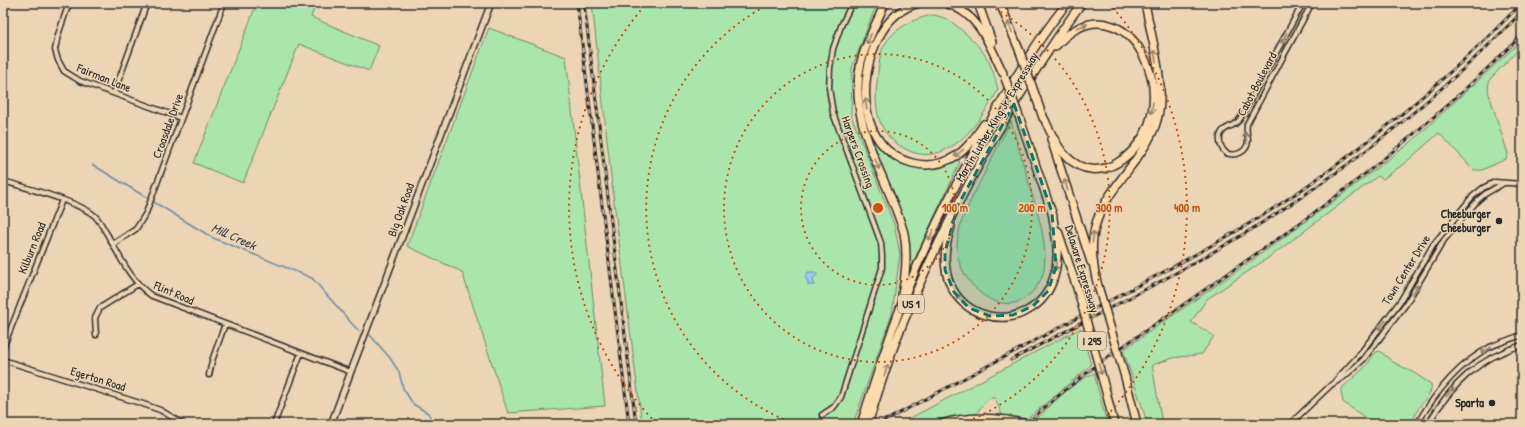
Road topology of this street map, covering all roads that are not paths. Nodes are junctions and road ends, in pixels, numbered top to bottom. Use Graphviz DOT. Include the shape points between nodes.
graph roads {
  1 [pos="69,3"];
  2 [pos="147,3"];
  3 [pos="224,3"];
  4 [pos="491,3"];
  5 [pos="852,3"];
  6 [pos="885,3"];
  7 [pos="919,3"];
  8 [pos="945,3"];
  9 [pos="978,3"];
  10 [pos="1000,3"];
  11 [pos="1082,3"];
  12 [pos="1145,3"];
  13 [pos="1303,3"];
  14 [pos="1312,3"];
  15 [pos="1065,5"];
  16 [pos="1042,60"];
  17 [pos="1004,75"];
  18 [pos="114,93"];
  19 [pos="1001,101"];
  20 [pos="1042,114"];
  21 [pos="181,118"];
  22 [pos="3,181"];
  23 [pos="1504,183"];
  24 [pos="1522,184"];
  25 [pos="62,200"];
  26 [pos="958,205"];
  27 [pos="1052,212"];
  28 [pos="113,244"];
  29 [pos="1096,276"];
  30 [pos="1522,277"];
  31 [pos="138,284"];
  32 [pos="899,311"];
  33 [pos="225,324"];
  34 [pos="1522,329"];
  35 [pos="96,334"];
  36 [pos="1522,335"];
  37 [pos="1522,345"];
  38 [pos="3,348"];
  39 [pos="301,353"];
  40 [pos="3,360"];
  41 [pos="351,372"];
  42 [pos="209,375"];
  43 [pos="1335,381"];
  44 [pos="822,415"];
  45 [pos="184,424"];
  46 [pos="274,424"];
  47 [pos="331,424"];
  48 [pos="861,424"];
  49 [pos="868,424"];
  50 [pos="941,424"];
  51 [pos="1027,424"];
  52 [pos="1114,424"];
  53 [pos="1136,424"];
  54 [pos="1290,424"];
  55 [pos="1417,424"];
  56 [pos="1428,424"];
  1 -- 18 [label="street, Fairman Lane" via="56,41 58,60 64,71 74,78"];
  2 -- 18 [label="street"];
  3 -- 21 [label="street, Croasdale Drive"];
  4 -- 41 [label="street, Big Oak Road"];
  5 -- 44 [label="street, Harpers Crossing" via="833,49 829,88 833,113 881,243 882,268 841,397 834,407"];
  6 -- 32 [label="highway, one-way" via="861,61 858,98 865,131 900,220 905,240 907,264"];
  19 -- 7 [label="highway, one-way" via="965,148 943,162 926,165 908,162 892,154 879,142 870,124 867,107 865,88 868,63 880,35 891,19 905,8"];
  8 -- 17 [label="highway" via="964,12 978,24"];
  9 -- 17 [label="highway, I 295"];
  20 -- 10 [label="highway, Delaware Expressway / I 295, one-way, bridge"];
  11 -- 16 [label="highway, Martin Luther King Jr. Expressway / US 1"];
  29 -- 12 [label="highway, one-way" via="1093,238 1099,212 1150,138 1160,111 1160,81"];
  13 -- 14 [label="street, Cabot Boulevard, one-way" via="1240,119 1220,135 1220,146 1226,153 1236,155 1246,147 1247,124"];
  15 -- 19 [label="highway, Martin Luther King Jr. Expressway / US 1"];
  16 -- 20 [label="highway, one-way" via="1067,35 1078,28 1095,23 1110,25 1129,35 1140,50 1150,71 1154,96 1149,123 1137,146 1114,165 1103,168 1083,167 1070,160 1058,147"];
  16 -- 26 [label="highway, Martin Luther King Jr. Expressway / US 1" via="998,131"];
  17 -- 27 [label="highway, Delaware Expressway / I 295, bridge"];
  18 -- 21 [label="street, Fairman Lane"];
  19 -- 32 [label="highway, Martin Luther King Jr. Expressway / US 1, one-way" via="938,219"];
  29 -- 20 [label="highway, Delaware Expressway / I 295, one-way"];
  21 -- 28 [label="street, Croasdale Drive" via="146,213 136,229"];
  22 -- 25 [label="street, Flint Road"];
  23 -- 24 [label="street, Town Center Drive"];
  43 -- 23 [label="street, Town Center Drive, one-way" via="1358,366 1406,304 1444,240 1478,200"];
  23 -- 43 [label="street, Town Center Drive, one-way" via="1491,183 1472,197 1433,245 1401,300"];
  25 -- 28 [label="street, Flint Road" via="94,215"];
  25 -- 38 [label="street, Kilburn Road"];
  27 -- 26 [label="highway, one-way" via="1057,258 1048,291 1037,303 1023,312 996,317 969,308 948,282 945,252"];
  49 -- 26 [label="highway, Martin Luther King Jr. Expressway / US 1, one-way" via="906,315"];
  27 -- 52 [label="highway, Delaware Expressway / I 295, one-way, bridge" via="1078,291"];
  28 -- 31 [label="street, Flint Road"];
  29 -- 53 [label="highway, Delaware Expressway / I 295, bridge"];
  30 -- 34 [label="street"];
  31 -- 33 [label="street, Flint Road" via="152,296"];
  31 -- 35 [label="street" via="100,308 95,318"];
  32 -- 48 [label="highway, Martin Luther King Jr. Expressway / US 1"];
  33 -- 39 [label="street, Flint Road"];
  33 -- 42 [label="street"];
  36 -- 55 [label="street, one-way" via="1490,348 1460,368 1434,397"];
  56 -- 37 [label="street, one-way" via="1444,399 1470,371 1495,355"];
  39 -- 41 [label="street, Flint Road"];
  39 -- 46 [label="street"];
  40 -- 45 [label="street, Egerton Road" via="160,410"];
  41 -- 47 [label="street, Big Oak Road"];
  43 -- 54 [label="street, Town Center Drive"];
  50 -- 51 [label="highway, bridge" via="976,418"];
}
